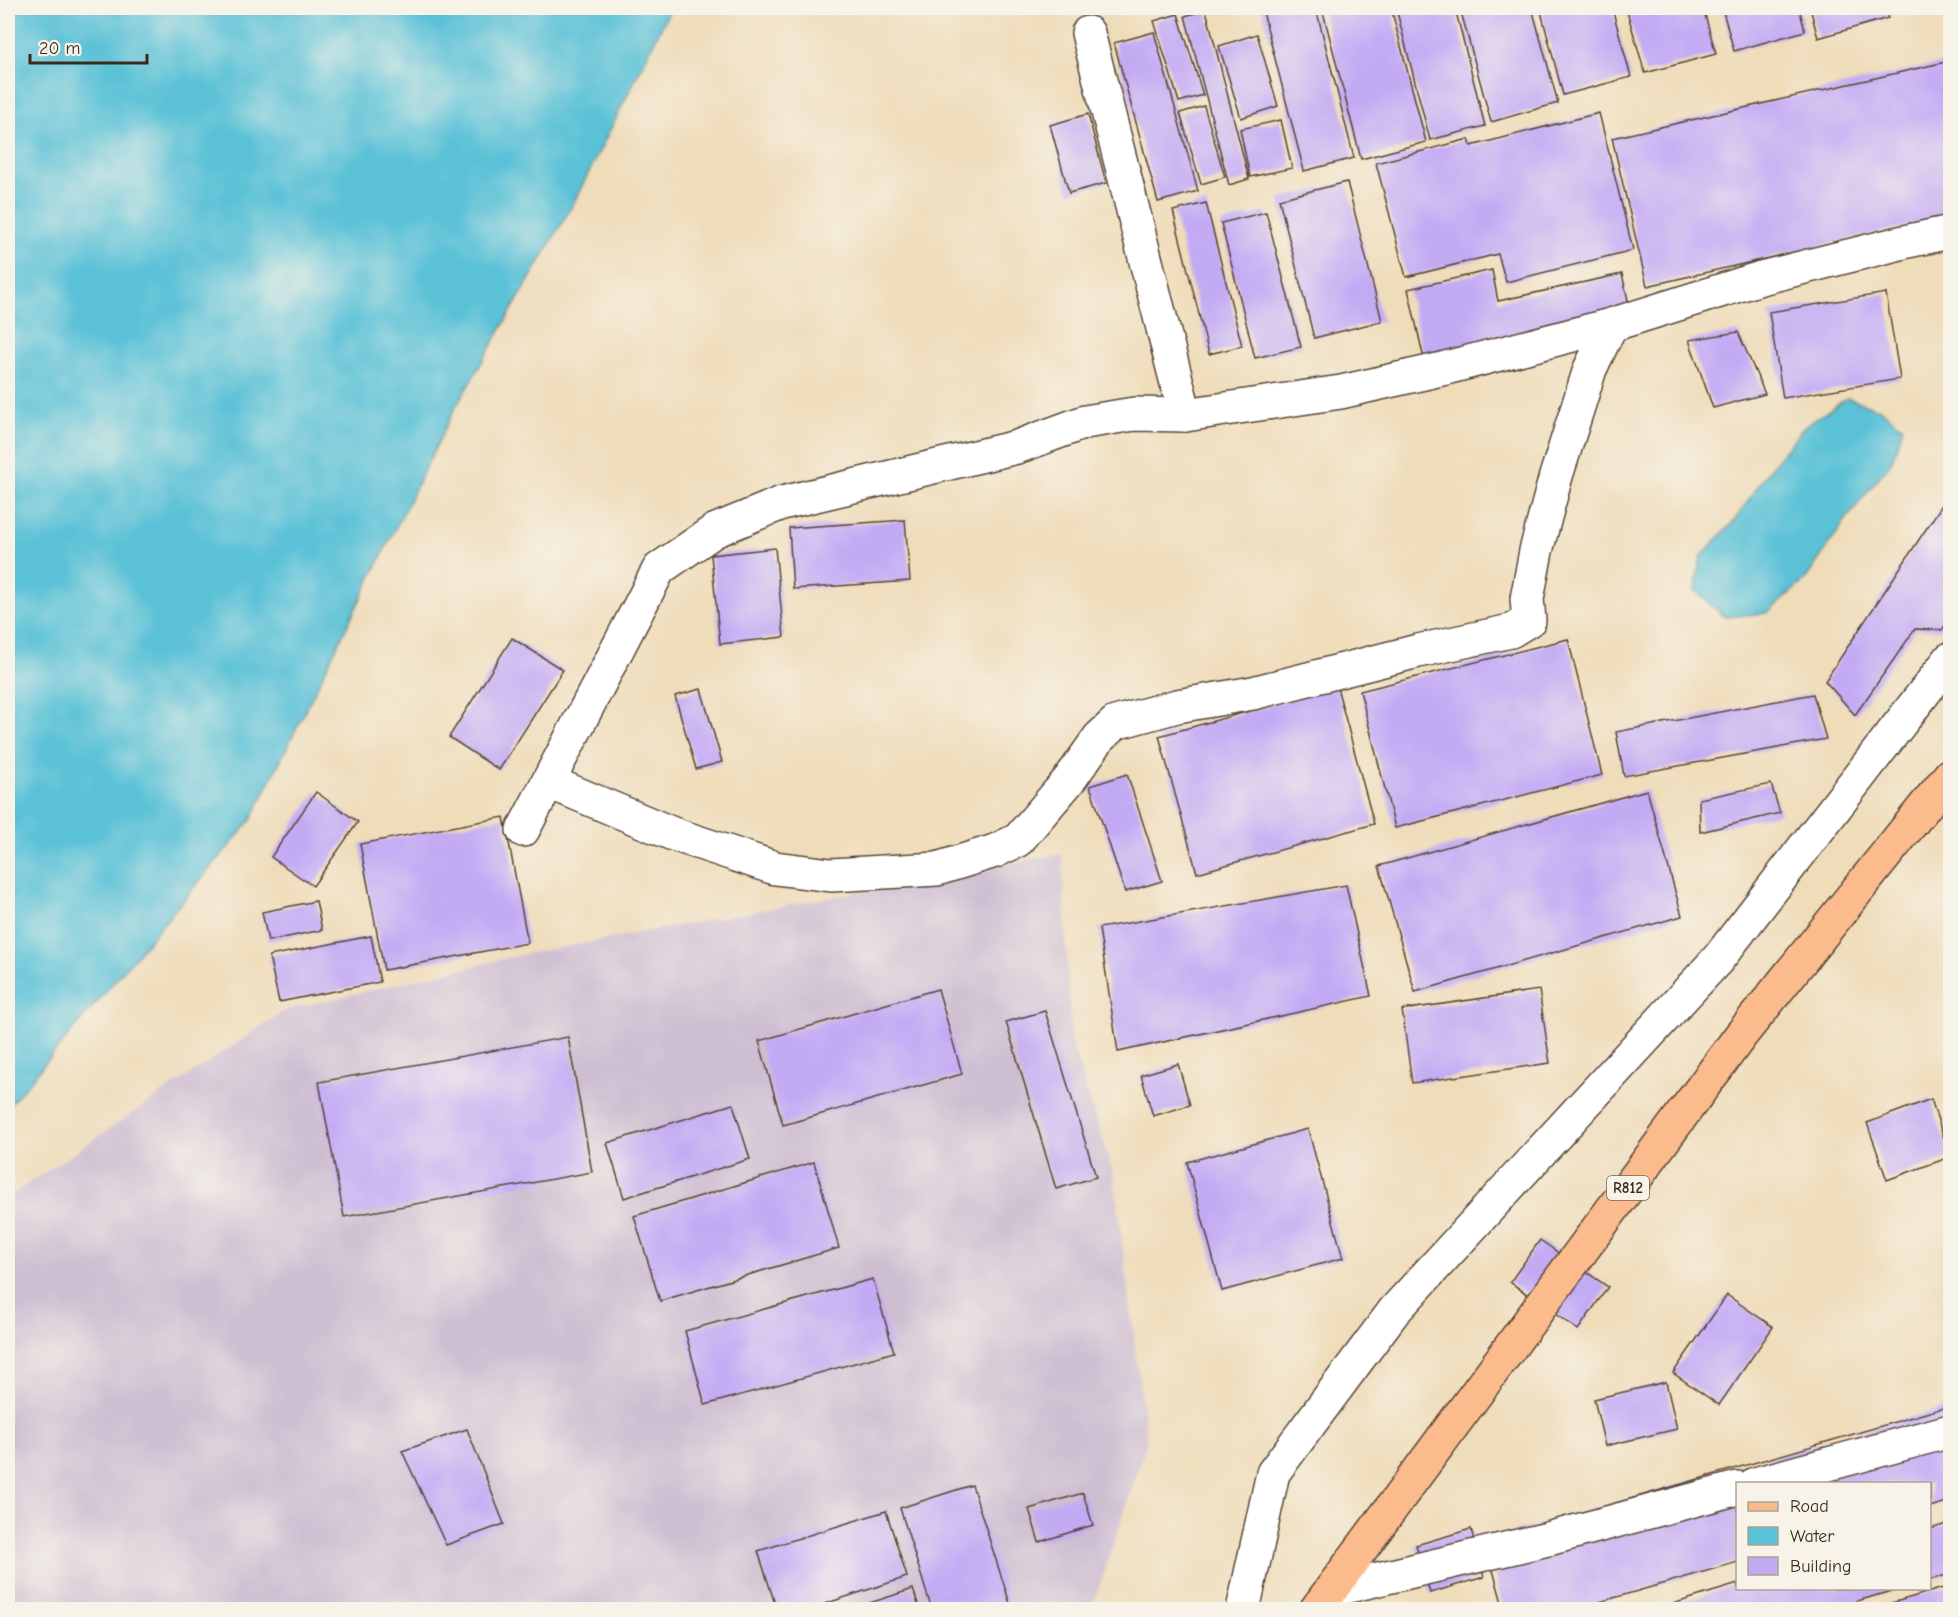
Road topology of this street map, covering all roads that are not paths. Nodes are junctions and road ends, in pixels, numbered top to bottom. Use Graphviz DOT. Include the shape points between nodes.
graph roads {
  1 [pos="1088,33"];
  2 [pos="1950,232"];
  3 [pos="1611,325"];
  4 [pos="1185,415"];
  5 [pos="1950,659"];
  6 [pos="1950,775"];
  7 [pos="549,782"];
  8 [pos="524,830"];
  9 [pos="1950,1431"];
  10 [pos="1762,1482"];
  11 [pos="1736,1488"];
  12 [pos="1324,1600"];
  13 [pos="1243,1610"];
  1 -- 4 [label="street"];
  2 -- 3 [label="street" via="1761,278"];
  3 -- 4 [label="street" via="1341,392"];
  3 -- 7 [label="street" via="1590,369 1556,476 1536,551 1527,599 1529,620 1511,632 1115,723 1018,840 937,869 831,875 775,868 673,834"];
  4 -- 7 [label="street" via="1134,414 1085,422 1017,447 782,503 714,531 659,569"];
  5 -- 13 [label="street" via="1718,959 1394,1311 1273,1473"];
  6 -- 12 [label="main road, R812" via="1741,1035"];
  7 -- 8 [label="street"];
  9 -- 10 [label="street"];
  11 -- 12 [label="street"];
}
